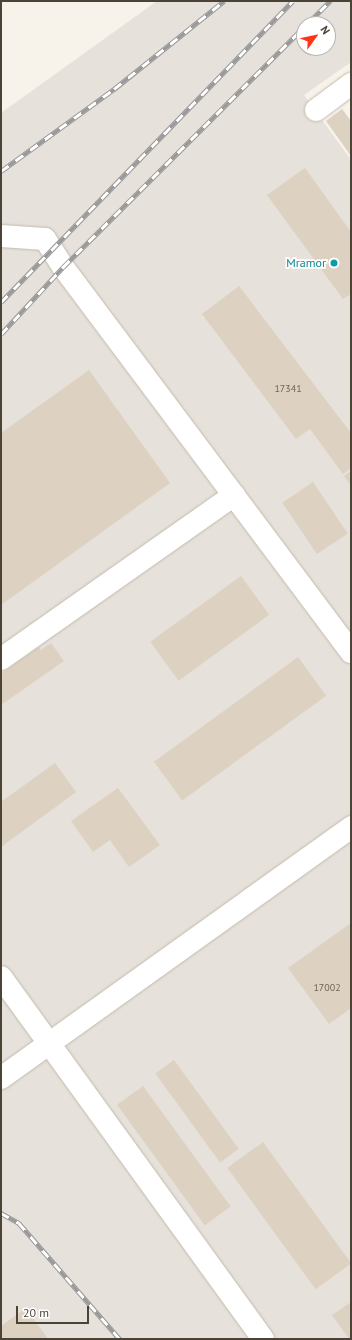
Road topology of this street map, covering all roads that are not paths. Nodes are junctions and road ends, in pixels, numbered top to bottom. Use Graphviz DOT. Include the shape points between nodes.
graph roads {
  1 [pos="349,89"];
  2 [pos="316,110"];
  3 [pos="1,236"];
  4 [pos="234,495"];
  5 [pos="351,652"];
  6 [pos="1,659"];
  7 [pos="351,827"];
  8 [pos="1,977"];
  9 [pos="49,1044"];
  10 [pos="1,1078"];
  11 [pos="263,1339"];
  1 -- 2 [label="lane"];
  3 -- 4 [label="lane" via="45,239 68,274"];
  4 -- 5 [label="lane"];
  4 -- 6 [label="lane"];
  7 -- 9 [label="lane"];
  8 -- 9 [label="lane"];
  9 -- 10 [label="lane"];
  9 -- 11 [label="lane"];
}
